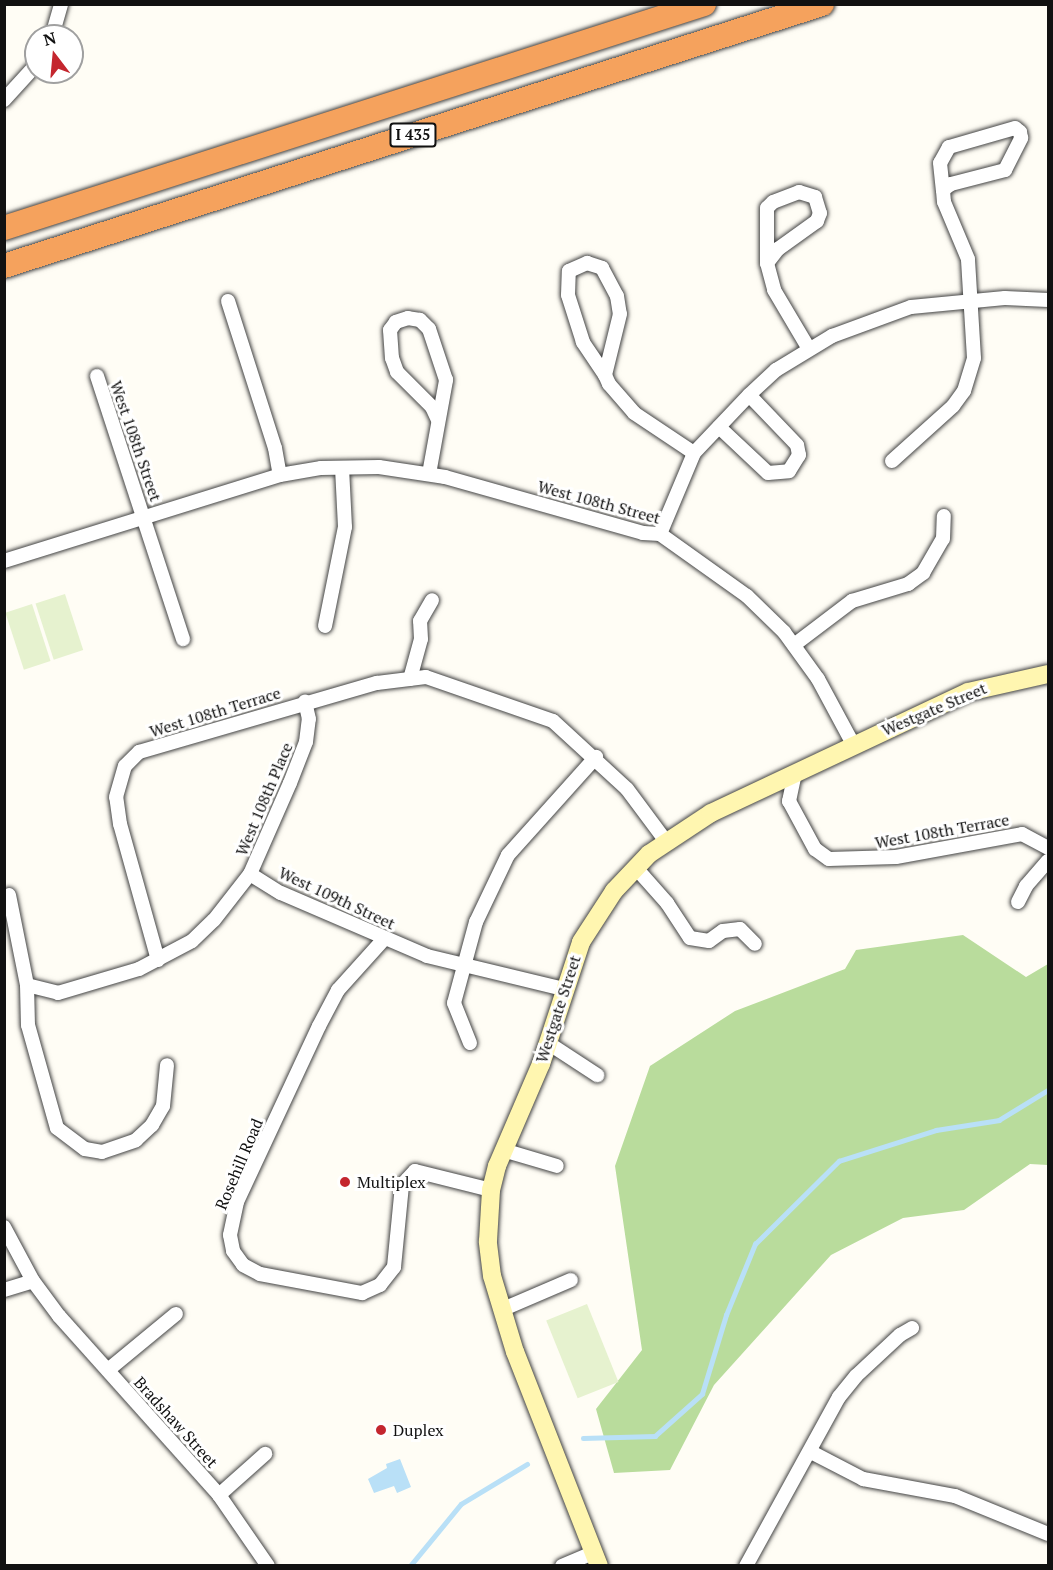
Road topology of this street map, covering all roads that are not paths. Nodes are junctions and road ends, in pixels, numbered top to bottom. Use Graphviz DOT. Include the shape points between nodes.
graph roads {
  1 [pos="61,4"];
  2 [pos="704,4"];
  3 [pos="822,4"];
  4 [pos="55,24"];
  5 [pos="24,78"];
  6 [pos="4,100"];
  7 [pos="943,190"];
  8 [pos="4,228"];
  9 [pos="767,262"];
  10 [pos="4,266"];
  11 [pos="972,300"];
  12 [pos="1048,300"];
  13 [pos="228,301"];
  14 [pos="809,349"];
  15 [pos="605,375"];
  16 [pos="97,376"];
  17 [pos="749,395"];
  18 [pos="438,420"];
  19 [pos="719,427"];
  20 [pos="694,453"];
  21 [pos="892,461"];
  22 [pos="342,468"];
  23 [pos="429,474"];
  24 [pos="280,475"];
  25 [pos="144,516"];
  26 [pos="944,516"];
  27 [pos="660,534"];
  28 [pos="5,558"];
  29 [pos="432,600"];
  30 [pos="325,626"];
  31 [pos="183,639"];
  32 [pos="795,645"];
  33 [pos="1048,674"];
  34 [pos="410,679"];
  35 [pos="305,701"];
  36 [pos="853,744"];
  37 [pos="596,757"];
  38 [pos="795,773"];
  39 [pos="665,840"];
  40 [pos="1048,848"];
  41 [pos="1048,861"];
  42 [pos="636,868"];
  43 [pos="250,874"];
  44 [pos="9,895"];
  45 [pos="1018,902"];
  46 [pos="384,939"];
  47 [pos="755,944"];
  48 [pos="158,960"];
  49 [pos="463,968"];
  50 [pos="27,985"];
  51 [pos="563,989"];
  52 [pos="470,1043"];
  53 [pos="548,1043"];
  54 [pos="168,1065"];
  55 [pos="597,1075"];
  56 [pos="503,1150"];
  57 [pos="557,1166"];
  58 [pos="491,1190"];
  59 [pos="4,1227"];
  60 [pos="571,1280"];
  61 [pos="33,1281"];
  62 [pos="4,1290"];
  63 [pos="501,1310"];
  64 [pos="176,1314"];
  65 [pos="912,1328"];
  66 [pos="108,1370"];
  67 [pos="811,1452"];
  68 [pos="265,1454"];
  69 [pos="219,1495"];
  70 [pos="1048,1534"];
  71 [pos="596,1559"];
  72 [pos="268,1566"];
  73 [pos="562,1566"];
  74 [pos="746,1566"];
  1 -- 4 [label="street"];
  2 -- 8 [label="highway, I 435"];
  3 -- 10 [label="highway, I 435"];
  5 -- 6 [label="street"];
  7 -- 7 [label="street" via="951,184 1005,170 1021,138 1020,132 1007,130 950,147 940,163"];
  7 -- 11 [label="street" via="944,202 968,259"];
  9 -- 9 [label="street" via="778,249 817,221 820,213 815,197 799,192 767,208"];
  9 -- 14 [label="street" via="774,290"];
  11 -- 12 [label="street"];
  11 -- 14 [label="street" via="883,315"];
  11 -- 21 [label="street" via="974,358 964,391"];
  13 -- 24 [label="street"];
  14 -- 17 [label="street"];
  15 -- 15 [label="street" via="620,314 617,296 602,268 587,263 569,271 568,295 584,342"];
  15 -- 20 [label="street" via="634,413"];
  16 -- 25 [label="street, West 108th Street"];
  17 -- 19 [label="street"];
  17 -- 19 [label="street" via="793,439 799,455 796,464 781,474 768,472"];
  18 -- 18 [label="street" via="432,407 398,372 392,358 390,330 396,322 420,320 429,329 440,353 446,380"];
  18 -- 23 [label="street"];
  19 -- 20 [label="street"];
  20 -- 27 [label="street"];
  22 -- 23 [label="street, West 108th Street" via="379,467"];
  22 -- 24 [label="street, West 108th Street"];
  22 -- 30 [label="street" via="345,528"];
  23 -- 27 [label="street, West 108th Street" via="643,533"];
  24 -- 25 [label="street, West 108th Street"];
  25 -- 28 [label="street, West 108th Street"];
  25 -- 31 [label="street, West 108th Street"];
  26 -- 32 [label="street" via="943,539 923,573 908,584 852,601"];
  27 -- 32 [label="street, West 108th Street" via="747,596"];
  29 -- 34 [label="street" via="420,621 421,639"];
  32 -- 36 [label="street, West 108th Street"];
  33 -- 36 [label="street, Westgate Street" via="968,692"];
  34 -- 35 [label="street, West 108th Terrace"];
  34 -- 37 [label="street, West 108th Terrace" via="440,681 536,712 559,725"];
  35 -- 43 [label="street, West 108th Place" via="309,719 306,742"];
  35 -- 48 [label="street, West 108th Terrace" via="139,752 125,766 116,797 118,815"];
  36 -- 38 [label="street, Westgate Street"];
  37 -- 39 [label="street, West 108th Terrace" via="627,789"];
  37 -- 49 [label="street" via="508,855 476,922"];
  38 -- 39 [label="street, Westgate Street"];
  38 -- 40 [label="street, West 108th Terrace" via="789,801 815,849 829,859 896,857 1022,834"];
  39 -- 42 [label="street, Westgate Street"];
  41 -- 45 [label="street"];
  42 -- 47 [label="street" via="667,903 690,938 709,941 723,931 740,929"];
  42 -- 51 [label="street, Westgate Street" via="599,911 581,942"];
  43 -- 46 [label="street, West 109th Street" via="281,893"];
  43 -- 48 [label="street" via="236,897 192,940"];
  44 -- 50 [label="street"];
  46 -- 49 [label="street, West 109th Street"];
  46 -- 58 [label="street, Rosehill Road" via="338,990 319,1026 237,1202 230,1235 233,1251 243,1265 260,1274 362,1293 380,1285 394,1267 402,1185 415,1171"];
  48 -- 50 [label="street" via="58,993"];
  49 -- 51 [label="street, West 109th Street"];
  49 -- 52 [label="street" via="454,1003"];
  50 -- 54 [label="street" via="28,1025 44,1091 57,1128 70,1142 102,1152 136,1140 152,1125 163,1106"];
  51 -- 53 [label="street, Westgate Street"];
  53 -- 55 [label="street"];
  53 -- 56 [label="street, Westgate Street"];
  56 -- 57 [label="street"];
  56 -- 58 [label="street, Westgate Street"];
  58 -- 63 [label="street, Westgate Street" via="488,1240"];
  59 -- 61 [label="street, Bradshaw Street"];
  60 -- 63 [label="street"];
  61 -- 62 [label="street"];
  61 -- 66 [label="street, Bradshaw Street"];
  63 -- 71 [label="street, Westgate Street"];
  64 -- 66 [label="street, Bradshaw Street"];
  65 -- 67 [label="street" via="856,1376 839,1397"];
  66 -- 69 [label="street, Bradshaw Street"];
  67 -- 70 [label="street" via="863,1479 955,1496"];
  67 -- 74 [label="street"];
  68 -- 69 [label="street"];
  69 -- 72 [label="street, Bradshaw Street"];
  71 -- 73 [label="street"];
}
